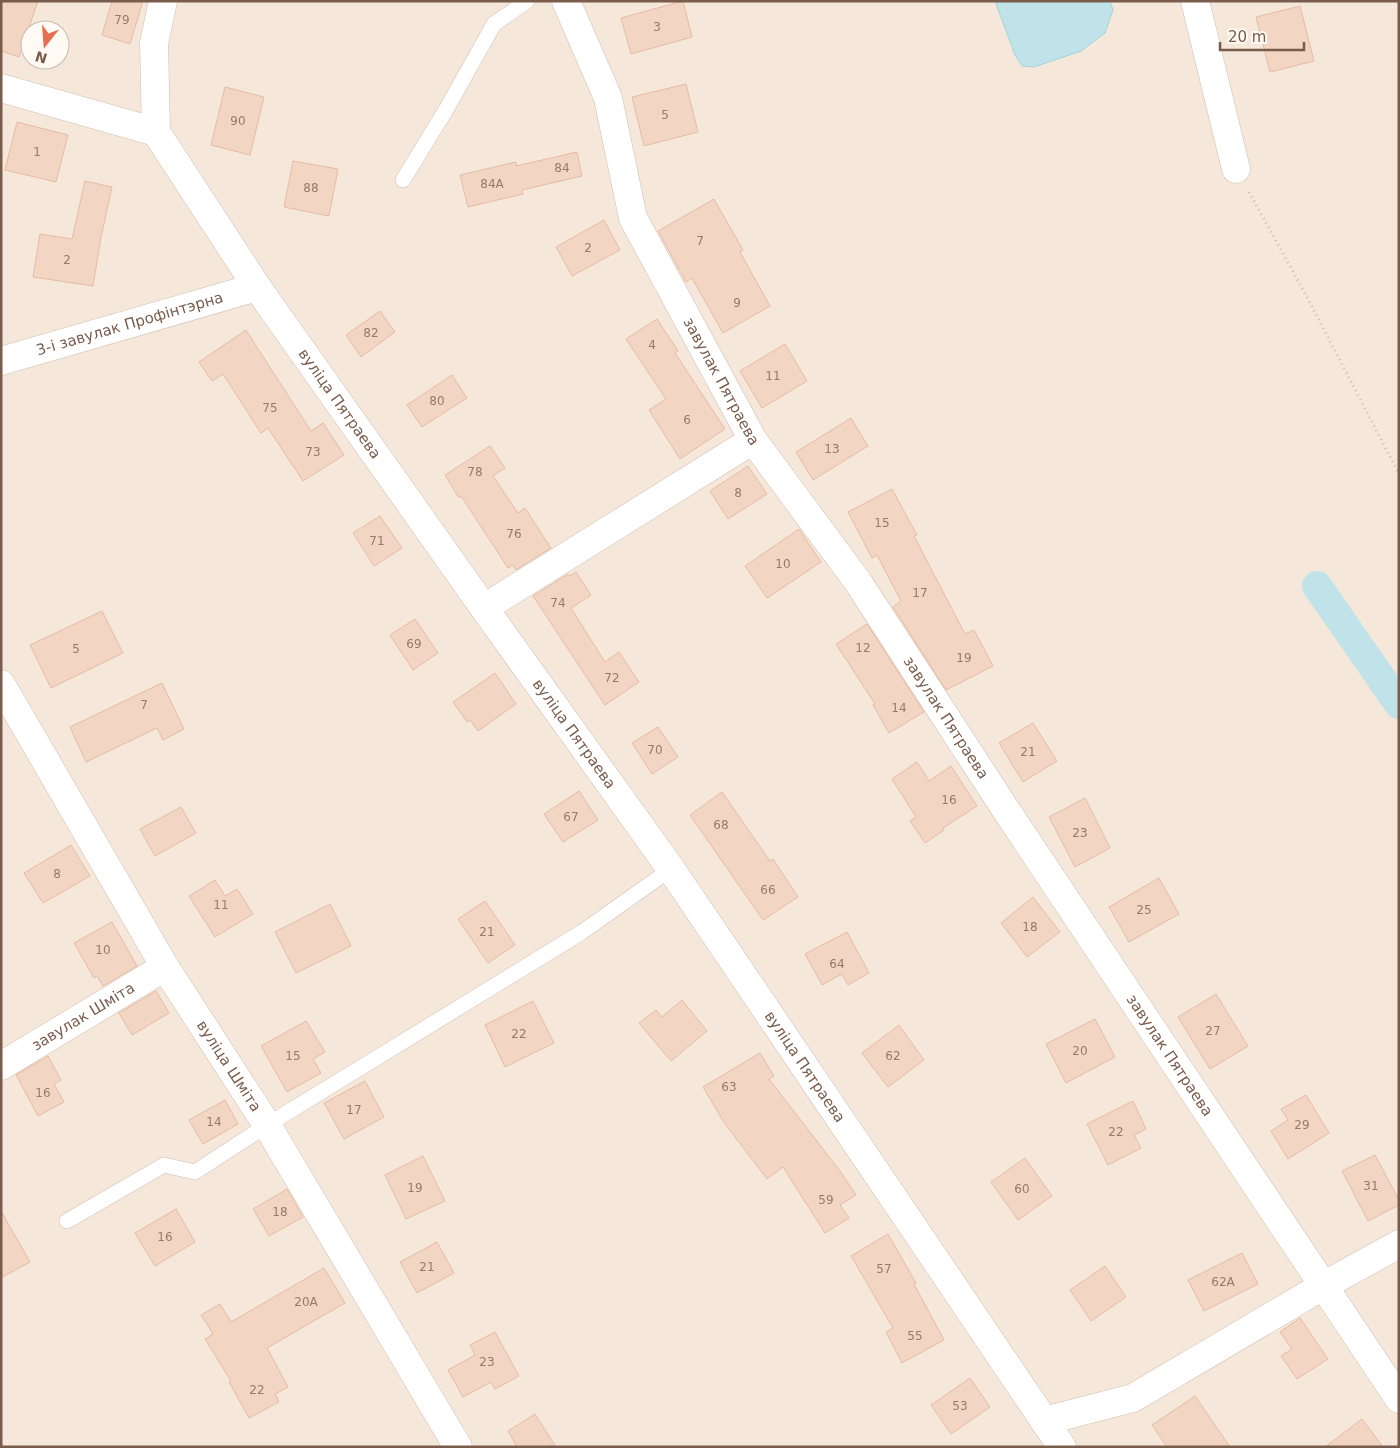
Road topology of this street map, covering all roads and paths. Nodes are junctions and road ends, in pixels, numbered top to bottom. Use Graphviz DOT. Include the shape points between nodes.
graph roads {
  1 [pos="163,1"];
  2 [pos="528,1"];
  3 [pos="566,1"];
  4 [pos="1195,1"];
  5 [pos="1,88"];
  6 [pos="156,132"];
  7 [pos="1236,169"];
  8 [pos="403,180"];
  9 [pos="257,287"];
  10 [pos="1,361"];
  11 [pos="753,440"];
  12 [pos="1399,474"];
  13 [pos="484,608"];
  14 [pos="1,684"];
  15 [pos="671,869"];
  16 [pos="165,967"];
  17 [pos="1,1066"];
  18 [pos="267,1125"];
  19 [pos="67,1221"];
  20 [pos="1399,1244"];
  21 [pos="1323,1286"];
  22 [pos="1399,1399"];
  23 [pos="1044,1421"];
  24 [pos="458,1447"];
  25 [pos="1062,1447"];
  1 -- 6 [label="street" via="154,43"];
  2 -- 8 [label="lane" via="494,24"];
  3 -- 11 [label="street, завулак Пятраева" via="608,98 633,218"];
  4 -- 7 [label="street"];
  5 -- 6 [label="street"];
  6 -- 9 [label="street, вуліца Пятраева"];
  7 -- 12 [label="path"];
  9 -- 10 [label="street, 3-і завулак Профінтэрна"];
  9 -- 13 [label="street, вуліца Пятраева"];
  11 -- 13 [label="street"];
  11 -- 21 [label="street, завулак Пятраева" via="858,582"];
  13 -- 15 [label="street, вуліца Пятраева"];
  14 -- 16 [label="street, вуліца Шміта"];
  15 -- 18 [label="lane" via="582,932"];
  15 -- 23 [label="street, вуліца Пятраева"];
  16 -- 17 [label="street, завулак Шміта"];
  16 -- 18 [label="street, вуліца Шміта"];
  18 -- 19 [label="lane" via="195,1172 164,1165"];
  18 -- 24 [label="street, вуліца Шміта"];
  20 -- 21 [label="street"];
  21 -- 22 [label="street, завулак Пятраева"];
  21 -- 23 [label="street" via="1133,1398"];
  23 -- 25 [label="street, вуліца Пятраева"];
}
